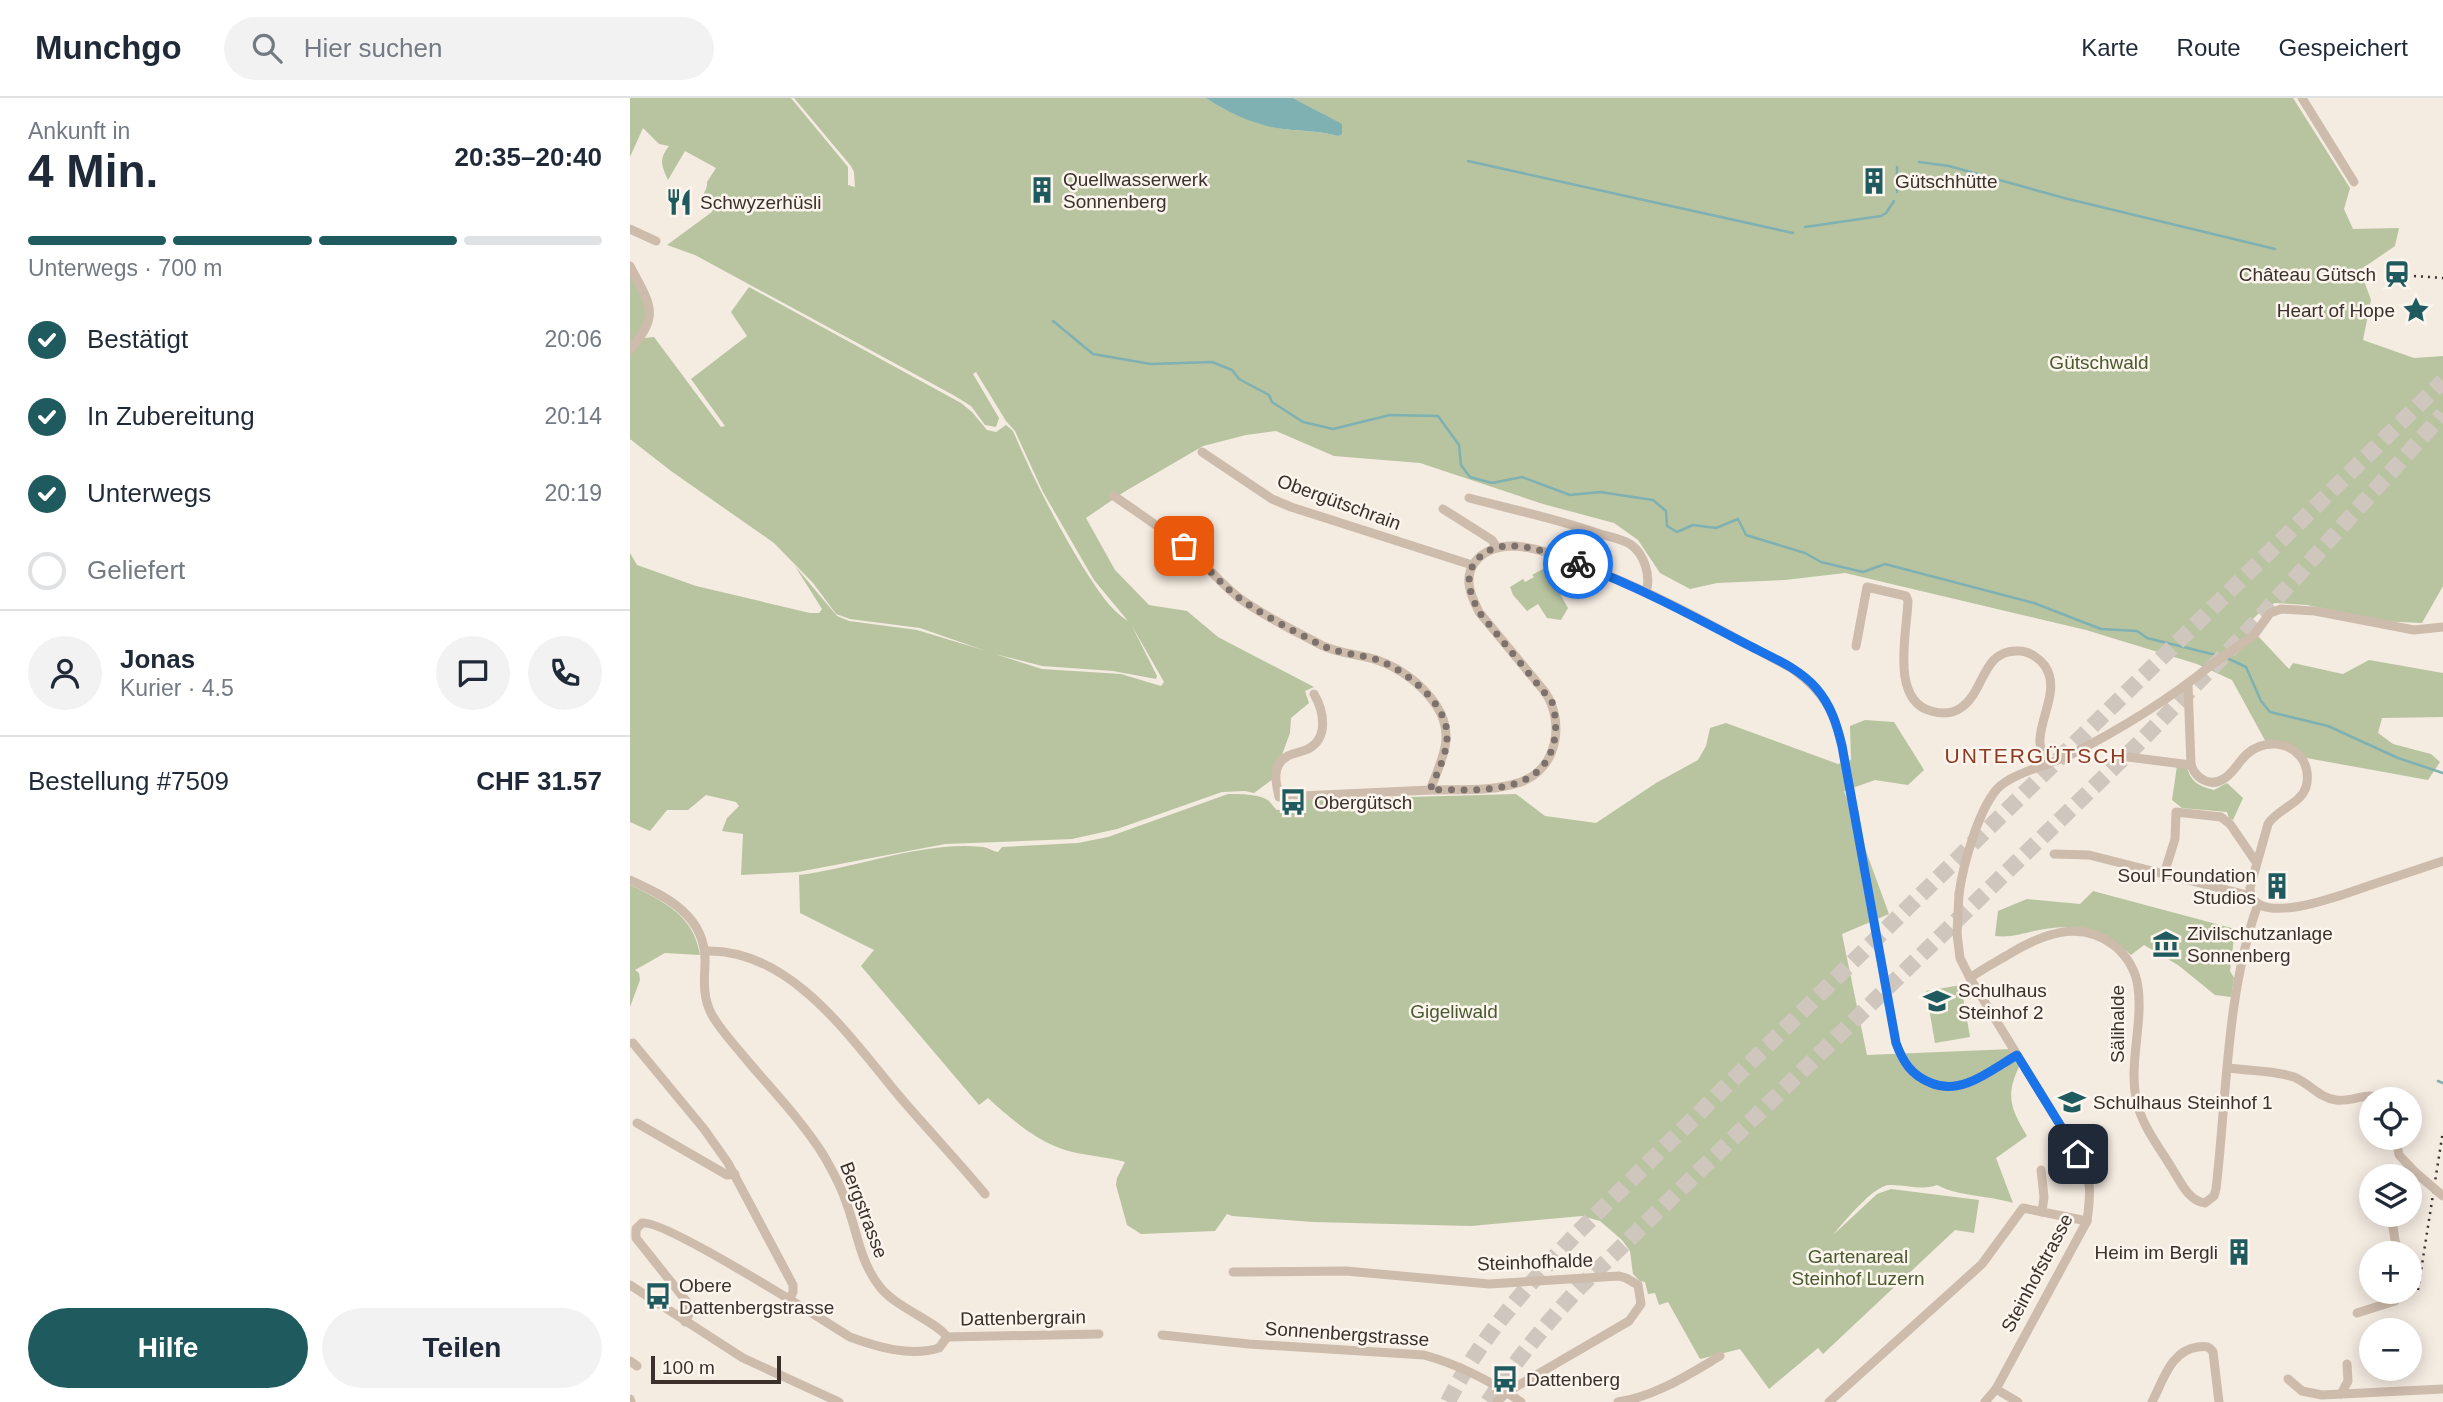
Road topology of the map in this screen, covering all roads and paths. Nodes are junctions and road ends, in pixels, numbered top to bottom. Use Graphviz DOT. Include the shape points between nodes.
graph roads {
  1 [pos="2302,98"];
  2 [pos="2354,182"];
  3 [pos="630,229"];
  4 [pos="656,242"];
  5 [pos="630,266"];
  6 [pos="630,349"];
  7 [pos="1202,452"];
  8 [pos="1114,496"];
  9 [pos="1469,498"];
  10 [pos="1443,509"];
  11 [pos="1497,548"];
  12 [pos="1472,565"];
  13 [pos="1646,592"];
  14 [pos="2443,627"];
  15 [pos="1856,646"];
  16 [pos="2188,685"];
  17 [pos="1314,694"];
  18 [pos="2128,757"];
  19 [pos="2046,765"];
  20 [pos="2191,765"];
  21 [pos="1430,790"];
  22 [pos="2054,854"];
  23 [pos="2443,861"];
  24 [pos="2256,862"];
  25 [pos="2164,874"];
  26 [pos="630,880"];
  27 [pos="2251,896"];
  28 [pos="2258,904"];
  29 [pos="705,951"];
  30 [pos="1969,978"];
  31 [pos="633,1043"];
  32 [pos="2017,1055"];
  33 [pos="2228,1068"];
  34 [pos="2359,1097"];
  35 [pos="637,1124"];
  36 [pos="2041,1170"];
  37 [pos="735,1174"];
  38 [pos="2422,1181"];
  39 [pos="985,1194"];
  40 [pos="2443,1196"];
  41 [pos="2042,1212"];
  42 [pos="2087,1221"];
  43 [pos="1233,1272"];
  44 [pos="630,1284"];
  45 [pos="789,1300"];
  46 [pos="2386,1304"];
  47 [pos="2357,1313"];
  48 [pos="685,1322"];
  49 [pos="1099,1334"];
  50 [pos="1162,1335"];
  51 [pos="947,1337"];
  52 [pos="1720,1356"];
  53 [pos="2347,1364"];
  54 [pos="2288,1379"];
  55 [pos="1996,1389"];
  56 [pos="2443,1389"];
  57 [pos="1507,1392"];
  58 [pos="2341,1394"];
  59 [pos="839,1402"];
  60 [pos="1497,1402"];
  61 [pos="1521,1402"];
  62 [pos="1618,1402"];
  63 [pos="1829,1402"];
  64 [pos="1985,1402"];
  65 [pos="2018,1402"];
  66 [pos="2152,1402"];
  67 [pos="2220,1402"];
  1 -- 2 [label="street"];
  3 -- 4 [label="street"];
  5 -- 6 [label="street" via="650,314 645,333"];
  7 -- 12 [label="street, Obergütschrain" via="1272,499"];
  8 -- 21 [label="street" via="1195,555 1245,601 1322,646 1377,660 1419,686 1435,703 1447,734"];
  9 -- 13 [label="street" via="1631,545 1646,568"];
  10 -- 11 [label="street" via="1492,540"];
  11 -- 12 [label="street"];
  11 -- 13 [label="street" via="1523,547 1563,558"];
  12 -- 21 [label="street" via="1469,581 1479,612 1552,702 1557,716 1556,740 1545,762 1522,781"];
  13 -- 32 [label="street" via="1793,669 1829,705 1837,726 1896,1043 1910,1070 1938,1086 1953,1087 1974,1081"];
  14 -- 16 [label="street, Steinhofstrasse, bridge" via="2414,630 2281,609 2270,613 2255,633"];
  15 -- 19 [label="street" via="1867,587 1906,596 1906,688 1921,707 1945,713 1963,707 1996,657 2014,650 2031,654 2044,665 2050,680 2039,738"];
  16 -- 19 [label="street, Steinhofstrasse" via="2096,742"];
  16 -- 20 [label="street"];
  17 -- 21 [label="street" via="1321,710 1321,734 1310,747 1289,755 1279,765 1279,797"];
  18 -- 20 [label="street"];
  19 -- 30 [label="street, Steinhofstrasse, bridge" via="2007,781 1993,794 1966,857 1957,934"];
  20 -- 24 [label="street" via="2204,781 2218,782 2245,755 2267,744 2278,743 2301,757 2307,786 2272,817"];
  22 -- 25 [label="street" via="2089,855"];
  23 -- 28 [label="street" via="2312,904 2270,908"];
  24 -- 25 [label="street" via="2221,817 2176,812 2175,839"];
  24 -- 27 [label="street"];
  25 -- 27 [label="street"];
  26 -- 29 [label="street" via="684,909 695,923"];
  27 -- 28 [label="street"];
  28 -- 33 [label="street" via="2246,937"];
  29 -- 39 [label="street" via="734,954 773,969 820,1003"];
  29 -- 51 [label="street, Bergstrasse" via="704,992 710,1013 825,1158 845,1198 870,1273 894,1301"];
  30 -- 32 [label="street, Steinhofstrasse"];
  30 -- 33 [label="street, Sälihalde" via="2051,933 2097,935 2126,956 2139,1002 2136,1103 2184,1188 2193,1199 2206,1203 2216,1189"];
  31 -- 37 [label="street"];
  32 -- 42 [label="street, Steinhofstrasse" via="2086,1168 2091,1195"];
  33 -- 34 [label="street" via="2289,1076 2337,1101"];
  35 -- 37 [label="street" via="727,1175"];
  36 -- 41 [label="street"];
  37 -- 45 [label="street" via="793,1285"];
  38 -- 40 [label="street, bridge"];
  41 -- 42 [label="street"];
  41 -- 63 [label="street" via="2023,1208 1982,1264"];
  42 -- 55 [label="street, Steinhofstrasse"];
  43 -- 57 [label="street, Steinhofhalde" via="1346,1271 1489,1284 1619,1276 1638,1286 1641,1304 1629,1321"];
  44 -- 48 [label="street"];
  45 -- 48 [label="street" via="661,1228 642,1223 636,1228 636,1238 687,1302"];
  45 -- 51 [label="street" via="873,1346 932,1350"];
  46 -- 47 [label="street"];
  48 -- 59 [label="street" via="756,1365"];
  49 -- 51 [label="street, Dattenbergrain"];
  50 -- 57 [label="street, Sonnenbergstrasse" via="1424,1355 1444,1360"];
  52 -- 62 [label="street" via="1680,1380"];
  53 -- 58 [label="street" via="2348,1381"];
  54 -- 58 [label="street" via="2302,1391"];
  55 -- 64 [label="street, Steinhofstrasse"];
  55 -- 65 [label="street"];
  56 -- 58 [label="street"];
  57 -- 60 [label="street"];
  57 -- 61 [label="street"];
  66 -- 67 [label="street" via="2174,1359 2181,1352 2204,1346 2213,1352"];
}
